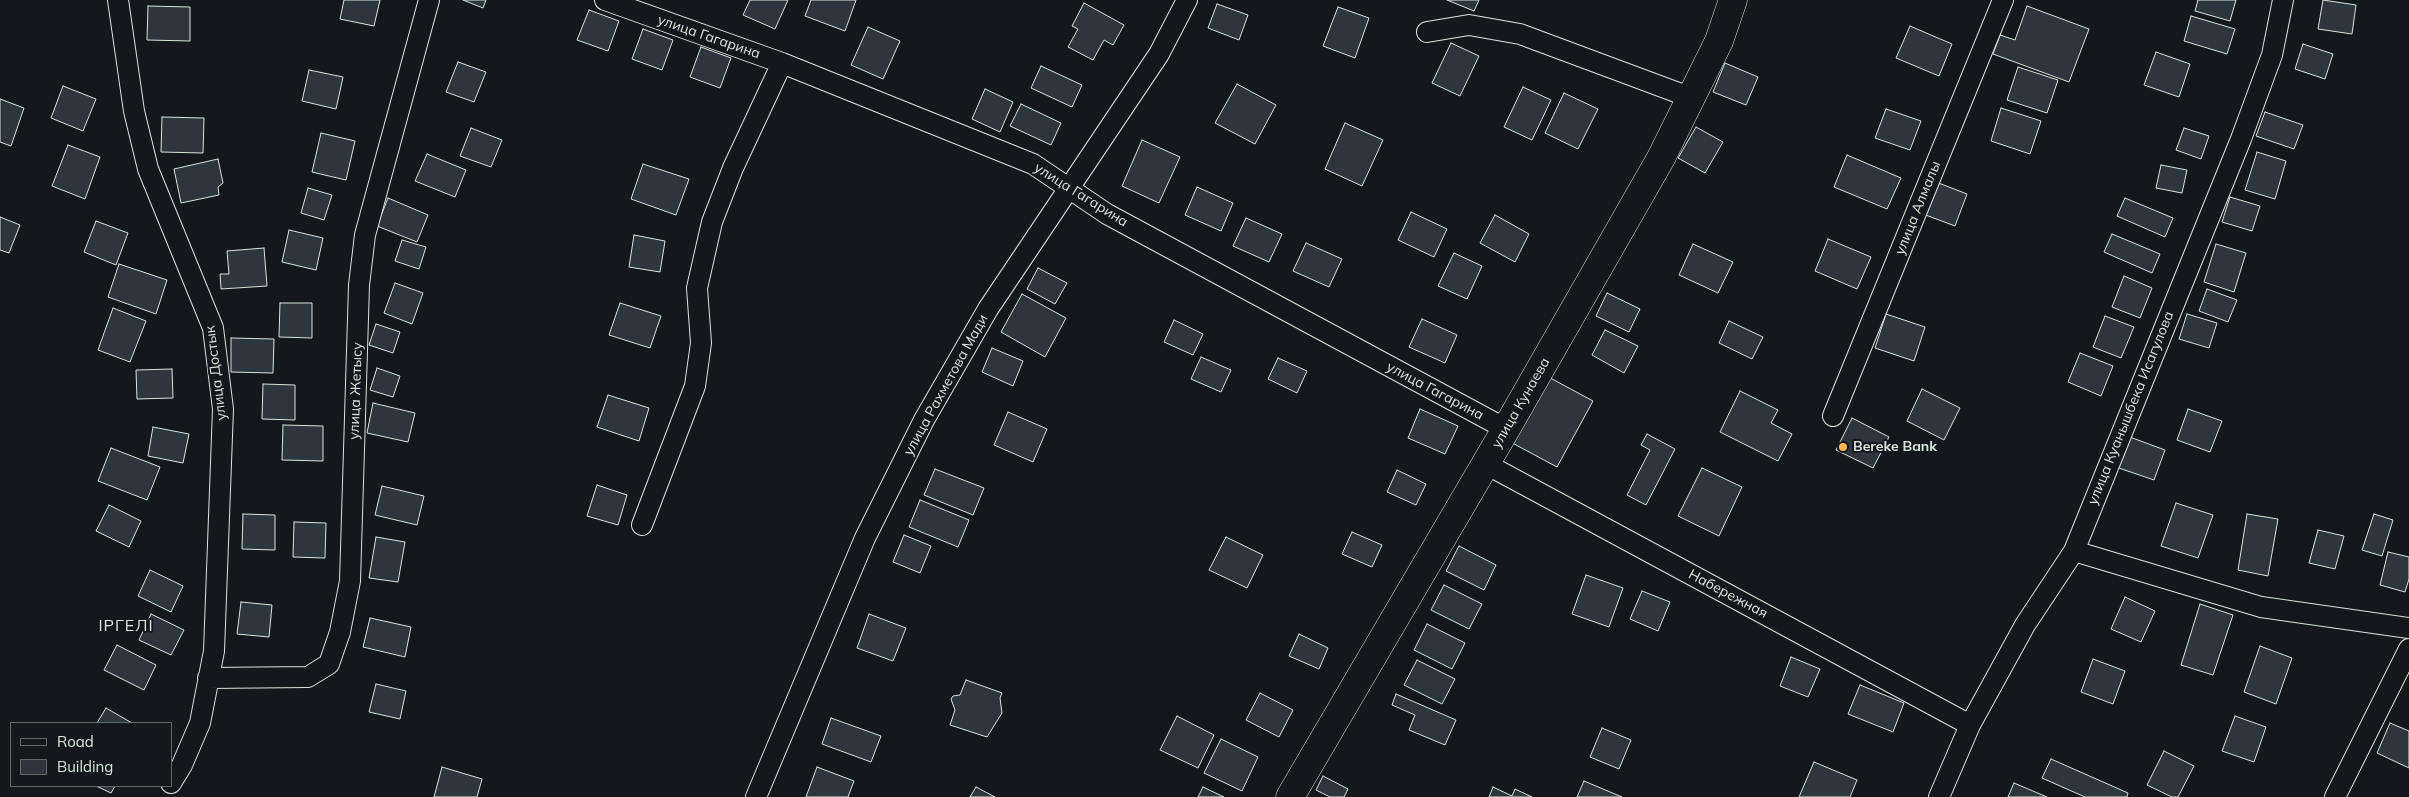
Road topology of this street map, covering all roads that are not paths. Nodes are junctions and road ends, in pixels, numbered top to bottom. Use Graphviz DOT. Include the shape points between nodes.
graph roads {
  1 [pos="118,0"];
  2 [pos="430,0"];
  3 [pos="605,0"];
  4 [pos="1187,0"];
  5 [pos="1733,0"];
  6 [pos="2003,0"];
  7 [pos="2283,0"];
  8 [pos="1427,32"];
  9 [pos="782,63"];
  10 [pos="1692,98"];
  11 [pos="1068,190"];
  12 [pos="1833,416"];
  13 [pos="1506,429"];
  14 [pos="1486,464"];
  15 [pos="642,525"];
  16 [pos="2074,551"];
  17 [pos="2409,628"];
  18 [pos="2409,649"];
  19 [pos="208,678"];
  20 [pos="1970,725"];
  21 [pos="172,781"];
  22 [pos="756,797"];
  23 [pos="1290,797"];
  24 [pos="1939,797"];
  25 [pos="2335,797"];
  1 -- 19 [label="street, улица Достык" via="134,111 148,170 214,328 224,408 214,651"];
  2 -- 19 [label="street, улица Жетысу" via="365,236 359,285 350,581 340,632 329,664 308,677"];
  3 -- 9 [label="street, улица Гагарина"];
  4 -- 11 [label="street, улица Рахметова Мади" via="1159,54"];
  5 -- 10 [label="main road, улица Кунаева" via="1719,41"];
  6 -- 12 [label="street, улица Алмалы"];
  7 -- 16 [label="street, улица Куанышбека Исагулова" via="2272,55 2242,139"];
  8 -- 10 [label="street" via="1469,25 1520,34"];
  9 -- 11 [label="street, улица Гагарина" via="1033,164"];
  9 -- 15 [label="street" via="733,168 712,222 697,288 701,343 695,386"];
  10 -- 13 [label="main road, улица Кунаева" via="1662,158"];
  11 -- 13 [label="street, улица Гагарина"];
  11 -- 22 [label="street, улица Рахметова Мади" via="988,309 924,420 865,538"];
  13 -- 14 [label="main road, улица Кунаева"];
  14 -- 20 [label="street, Набережная"];
  14 -- 23 [label="main road, улица Кунаева"];
  16 -- 17 [label="street" via="2260,608"];
  16 -- 20 [label="street, улица Куанышбека Исагулова" via="2025,625"];
  18 -- 25 [label="street"];
  19 -- 21 [label="street, улица Достык" via="200,723"];
  20 -- 24 [label="street, улица Куанышбека Исагулова"];
}
